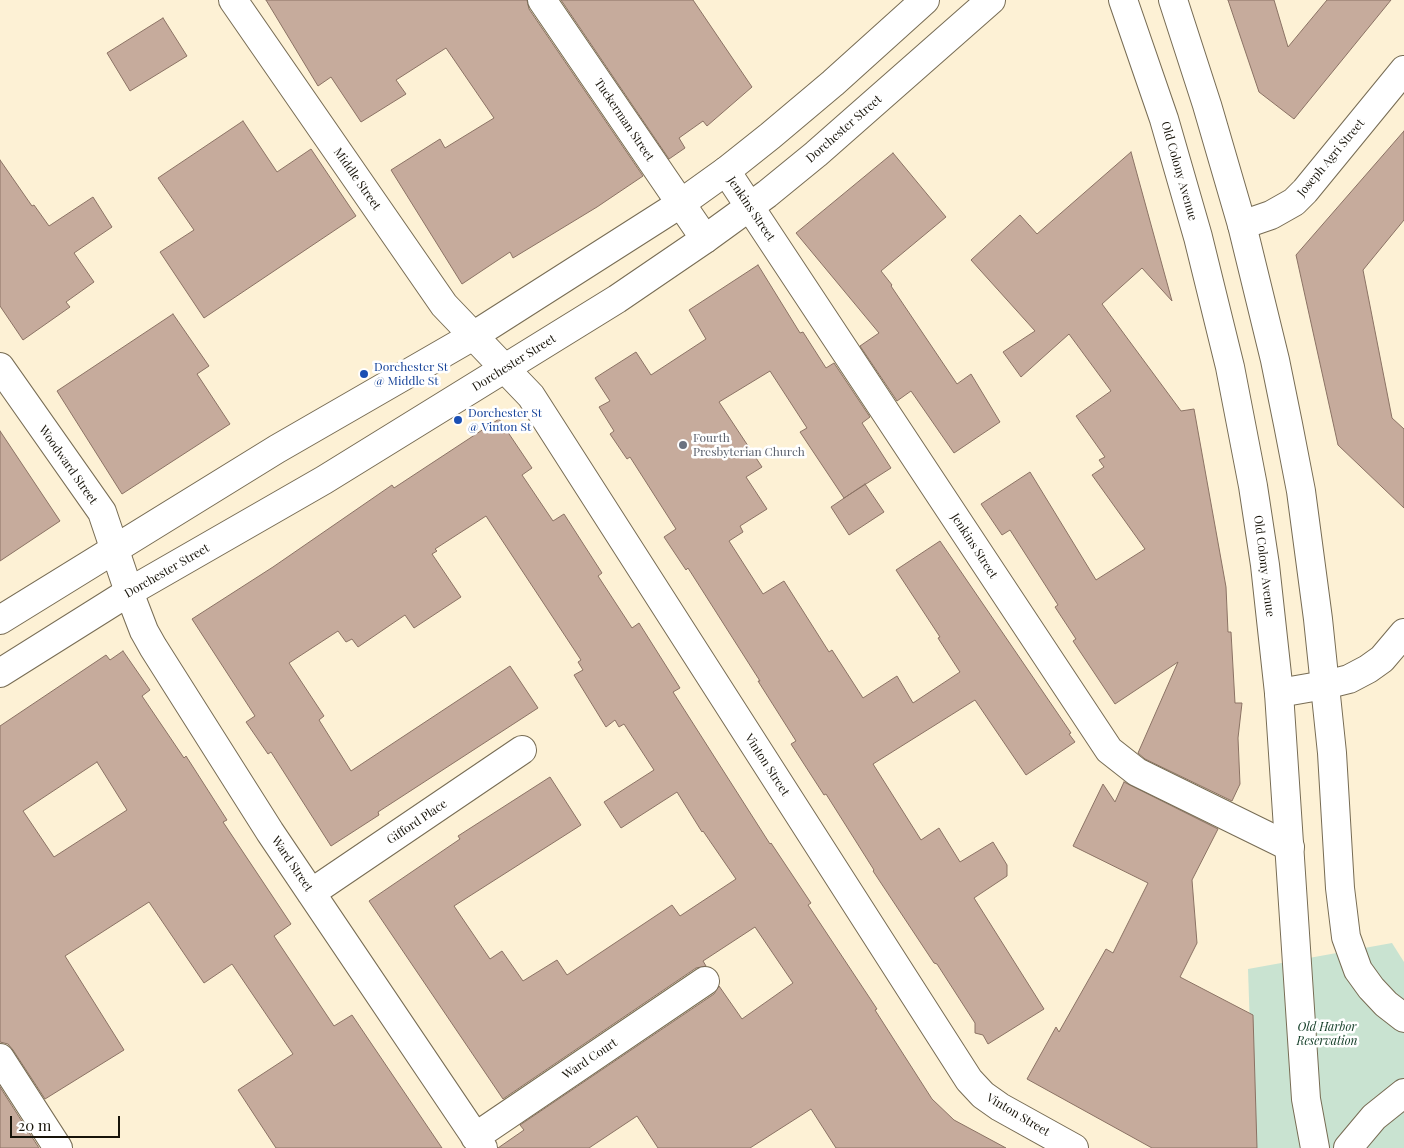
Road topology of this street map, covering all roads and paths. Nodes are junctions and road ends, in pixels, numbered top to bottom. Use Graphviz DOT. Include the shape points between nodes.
graph roads {
  1 [pos="233,0"];
  2 [pos="542,0"];
  3 [pos="925,0"];
  4 [pos="991,0"];
  5 [pos="1123,0"];
  6 [pos="1173,0"];
  7 [pos="890,31"];
  8 [pos="920,62"];
  9 [pos="1404,70"];
  10 [pos="726,171"];
  11 [pos="680,204"];
  12 [pos="750,207"];
  13 [pos="1242,225"];
  14 [pos="705,240"];
  15 [pos="489,352"];
  16 [pos="0,367"];
  17 [pos="121,570"];
  18 [pos="0,620"];
  19 [pos="1404,633"];
  20 [pos="0,673"];
  21 [pos="1325,685"];
  22 [pos="1279,693"];
  23 [pos="522,750"];
  24 [pos="1290,847"];
  25 [pos="311,893"];
  26 [pos="705,981"];
  27 [pos="1404,1018"];
  28 [pos="0,1058"];
  29 [pos="1404,1093"];
  30 [pos="479,1143"];
  31 [pos="58,1148"];
  32 [pos="1074,1148"];
  33 [pos="1315,1148"];
  34 [pos="1348,1148"];
  1 -- 15 [label="main road, Middle Street" via="444,305"];
  2 -- 11 [label="main road, Tuckerman Street"];
  3 -- 7 [label="main road, Dorchester Street"];
  4 -- 8 [label="main road, Dorchester Street"];
  5 -- 22 [label="main road, Old Colony Avenue" via="1180,174 1230,367 1255,495"];
  6 -- 13 [label="main road"];
  7 -- 8 [label="main road"];
  7 -- 10 [label="main road, Dorchester Street" via="818,96"];
  8 -- 12 [label="main road, Dorchester Street" via="816,154"];
  9 -- 13 [label="main road, Joseph Agri Street" via="1294,202 1271,215"];
  10 -- 11 [label="main road, Dorchester Street"];
  10 -- 12 [label="main road, Jenkins Street"];
  11 -- 14 [label="main road, Tuckerman Street"];
  11 -- 15 [label="main road, Dorchester Street" via="618,245"];
  12 -- 14 [label="main road, Dorchester Street"];
  12 -- 24 [label="main road, Jenkins Street" via="1109,750 1137,772"];
  13 -- 21 [label="main road" via="1275,360 1300,491"];
  14 -- 15 [label="main road, Dorchester Street" via="617,299"];
  15 -- 17 [label="main road, Dorchester Street" via="277,449"];
  15 -- 17 [label="main road, Dorchester Street" via="324,480"];
  15 -- 32 [label="main road, Vinton Street" via="531,396 968,1080 1000,1107"];
  16 -- 17 [label="main road, Woodward Street" via="102,512"];
  17 -- 18 [label="main road, Dorchester Street"];
  17 -- 20 [label="main road, Dorchester Street"];
  17 -- 25 [label="main road, Ward Street" via="148,639"];
  19 -- 21 [label="main road" via="1382,659 1368,669 1349,679"];
  21 -- 22 [label="main road"];
  21 -- 27 [label="main road" via="1346,936 1354,960 1368,984"];
  22 -- 24 [label="main road, Old Colony Avenue"];
  23 -- 25 [label="main road, Gifford Place"];
  24 -- 33 [label="main road, Old Colony Avenue" via="1306,1099"];
  25 -- 30 [label="main road, Ward Street"];
  26 -- 30 [label="main road, Ward Court"];
  28 -- 31 [label="main road"];
  29 -- 34 [label="main road" via="1374,1117"];
}
